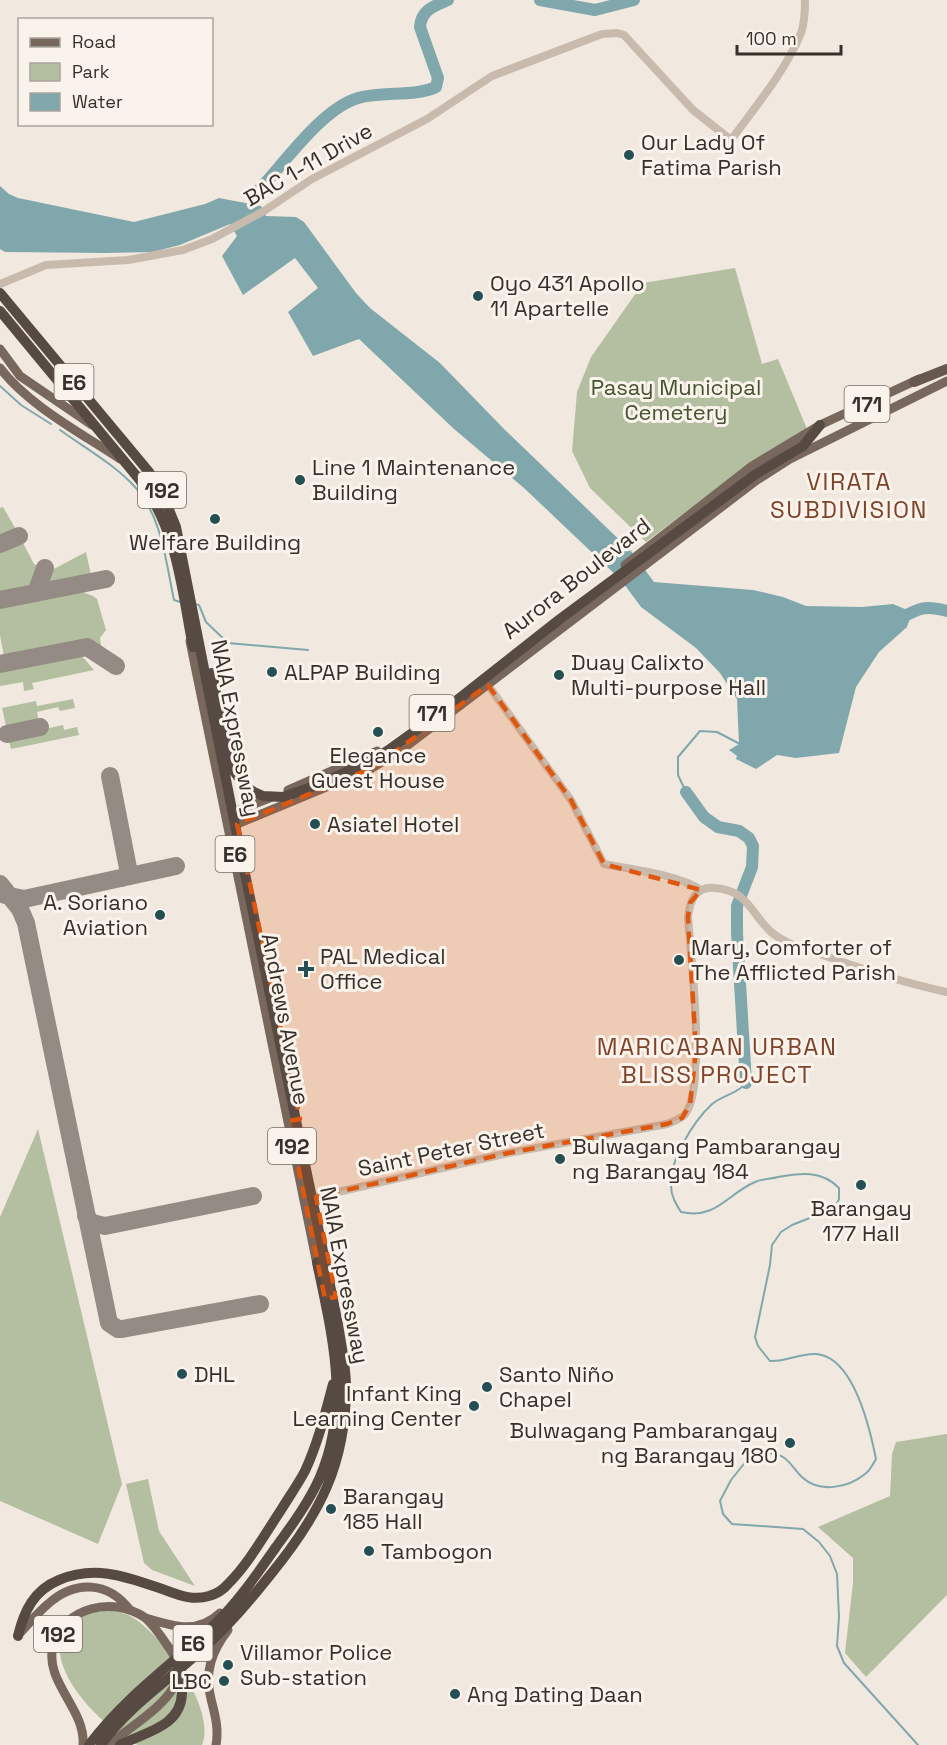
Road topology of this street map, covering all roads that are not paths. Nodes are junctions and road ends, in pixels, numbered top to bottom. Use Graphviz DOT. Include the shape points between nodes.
graph roads {
  1 [pos="805,0"];
  2 [pos="0,285"];
  3 [pos="0,310"];
  4 [pos="0,349"];
  5 [pos="947,363"];
  6 [pos="0,368"];
  7 [pos="947,369"];
  8 [pos="947,381"];
  9 [pos="914,382"];
  10 [pos="820,425"];
  11 [pos="176,527"];
  12 [pos="627,563"];
  13 [pos="635,573"];
  14 [pos="182,597"];
  15 [pos="184,610"];
  16 [pos="201,640"];
  17 [pos="190,642"];
  18 [pos="488,686"];
  19 [pos="432,714"];
  20 [pos="439,723"];
  21 [pos="230,814"];
  22 [pos="232,826"];
  23 [pos="701,890"];
  24 [pos="947,992"];
  25 [pos="300,1119"];
  26 [pos="287,1121"];
  27 [pos="316,1197"];
  28 [pos="336,1297"];
  29 [pos="324,1299"];
  30 [pos="337,1367"];
  31 [pos="321,1466"];
  32 [pos="334,1470"];
  33 [pos="130,1610"];
  34 [pos="146,1618"];
  35 [pos="18,1636"];
  36 [pos="177,1660"];
  37 [pos="83,1745"];
  38 [pos="89,1745"];
  39 [pos="101,1745"];
  40 [pos="109,1745"];
  41 [pos="120,1745"];
  42 [pos="216,1745"];
  1 -- 2 [label="street, BAC 1-11 Drive" via="801,32 786,62 731,140 693,110 624,35 602,34 492,76 427,119 312,179 264,211 183,250 128,260 46,265"];
  2 -- 11 [label="highway, NAIA Expressway / E6" via="159,485"];
  3 -- 30 [label="highway, NAIA Expressway / E6" via="139,479 169,532"];
  4 -- 16 [label="main road, Andrews Avenue / 192" via="20,376 124,447 150,472 179,530"];
  5 -- 9 [label="main road, Aurora Boulevard / 171"];
  6 -- 14 [label="main road, 192" via="31,399 124,461 143,481 158,504 168,532"];
  7 -- 9 [label="highway"];
  8 -- 13 [label="main road, Aurora Boulevard / 171" via="790,459"];
  9 -- 10 [label="main road, Aurora Boulevard / 171"];
  10 -- 11 [label="highway" via="803,446 756,474 387,751 283,797 254,792 232,769 219,698"];
  10 -- 12 [label="main road, Aurora Boulevard / 171" via="752,466"];
  11 -- 39 [label="highway, NAIA Expressway / E6" via="338,1324 346,1388 336,1465 299,1540 222,1632 139,1704"];
  12 -- 13 [label="main road"];
  12 -- 19 [label="main road, Aurora Boulevard / 171"];
  13 -- 18 [label="main road, Aurora Boulevard / 171"];
  15 -- 17 [label="main road, Andrews Avenue / 192"];
  16 -- 17 [label="main road"];
  16 -- 21 [label="main road, Andrews Avenue / 192"];
  17 -- 21 [label="main road, Andrews Avenue / 192"];
  18 -- 20 [label="main road, Aurora Boulevard / 171"];
  18 -- 23 [label="street" via="571,800 604,864 670,878"];
  19 -- 20 [label="main road"];
  19 -- 21 [label="main road, Aurora Boulevard / 171" via="366,757"];
  20 -- 22 [label="main road, Aurora Boulevard / 171" via="372,768"];
  21 -- 22 [label="main road, Andrews Avenue / 192"];
  22 -- 25 [label="main road, Andrews Avenue / 192"];
  22 -- 26 [label="main road, Andrews Avenue / 192"];
  23 -- 24 [label="street" via="714,887 733,892 749,903 771,932 793,945 854,967"];
  23 -- 27 [label="street, Saint Peter Street" via="690,903 688,917 696,1076 690,1105 682,1118"];
  25 -- 26 [label="main road"];
  25 -- 27 [label="main road, Andrews Avenue / 192"];
  26 -- 29 [label="main road, Andrews Avenue / 192"];
  27 -- 28 [label="main road, Andrews Avenue / 192"];
  28 -- 29 [label="main road"];
  28 -- 32 [label="main road, Andrews Avenue / 192" via="349,1388 344,1439"];
  29 -- 31 [label="main road, Andrews Avenue / 192" via="335,1390 331,1433"];
  30 -- 35 [label="highway" via="303,1474 224,1588 208,1596 190,1598 113,1573 82,1573 56,1581 40,1592 25,1611"];
  30 -- 38 [label="highway, NAIA Expressway / E6" via="334,1429 319,1479 300,1514 233,1605 112,1715"];
  31 -- 32 [label="main road"];
  31 -- 34 [label="main road, Andrews Avenue / 192" via="302,1506 272,1549 214,1619 190,1628"];
  32 -- 42 [label="main road, Andrews Avenue / 192" via="309,1517 215,1648 209,1668 217,1721"];
  33 -- 34 [label="main road, 192"];
  33 -- 35 [label="main road" via="108,1590 76,1589 46,1605"];
  33 -- 37 [label="main road, 192" via="109,1606 85,1611 69,1620 57,1635 53,1666 82,1728"];
  34 -- 36 [label="main road, 192"];
  36 -- 40 [label="main road" via="177,1678 168,1696"];
  36 -- 41 [label="highway" via="182,1677 181,1703 175,1715"];
}
